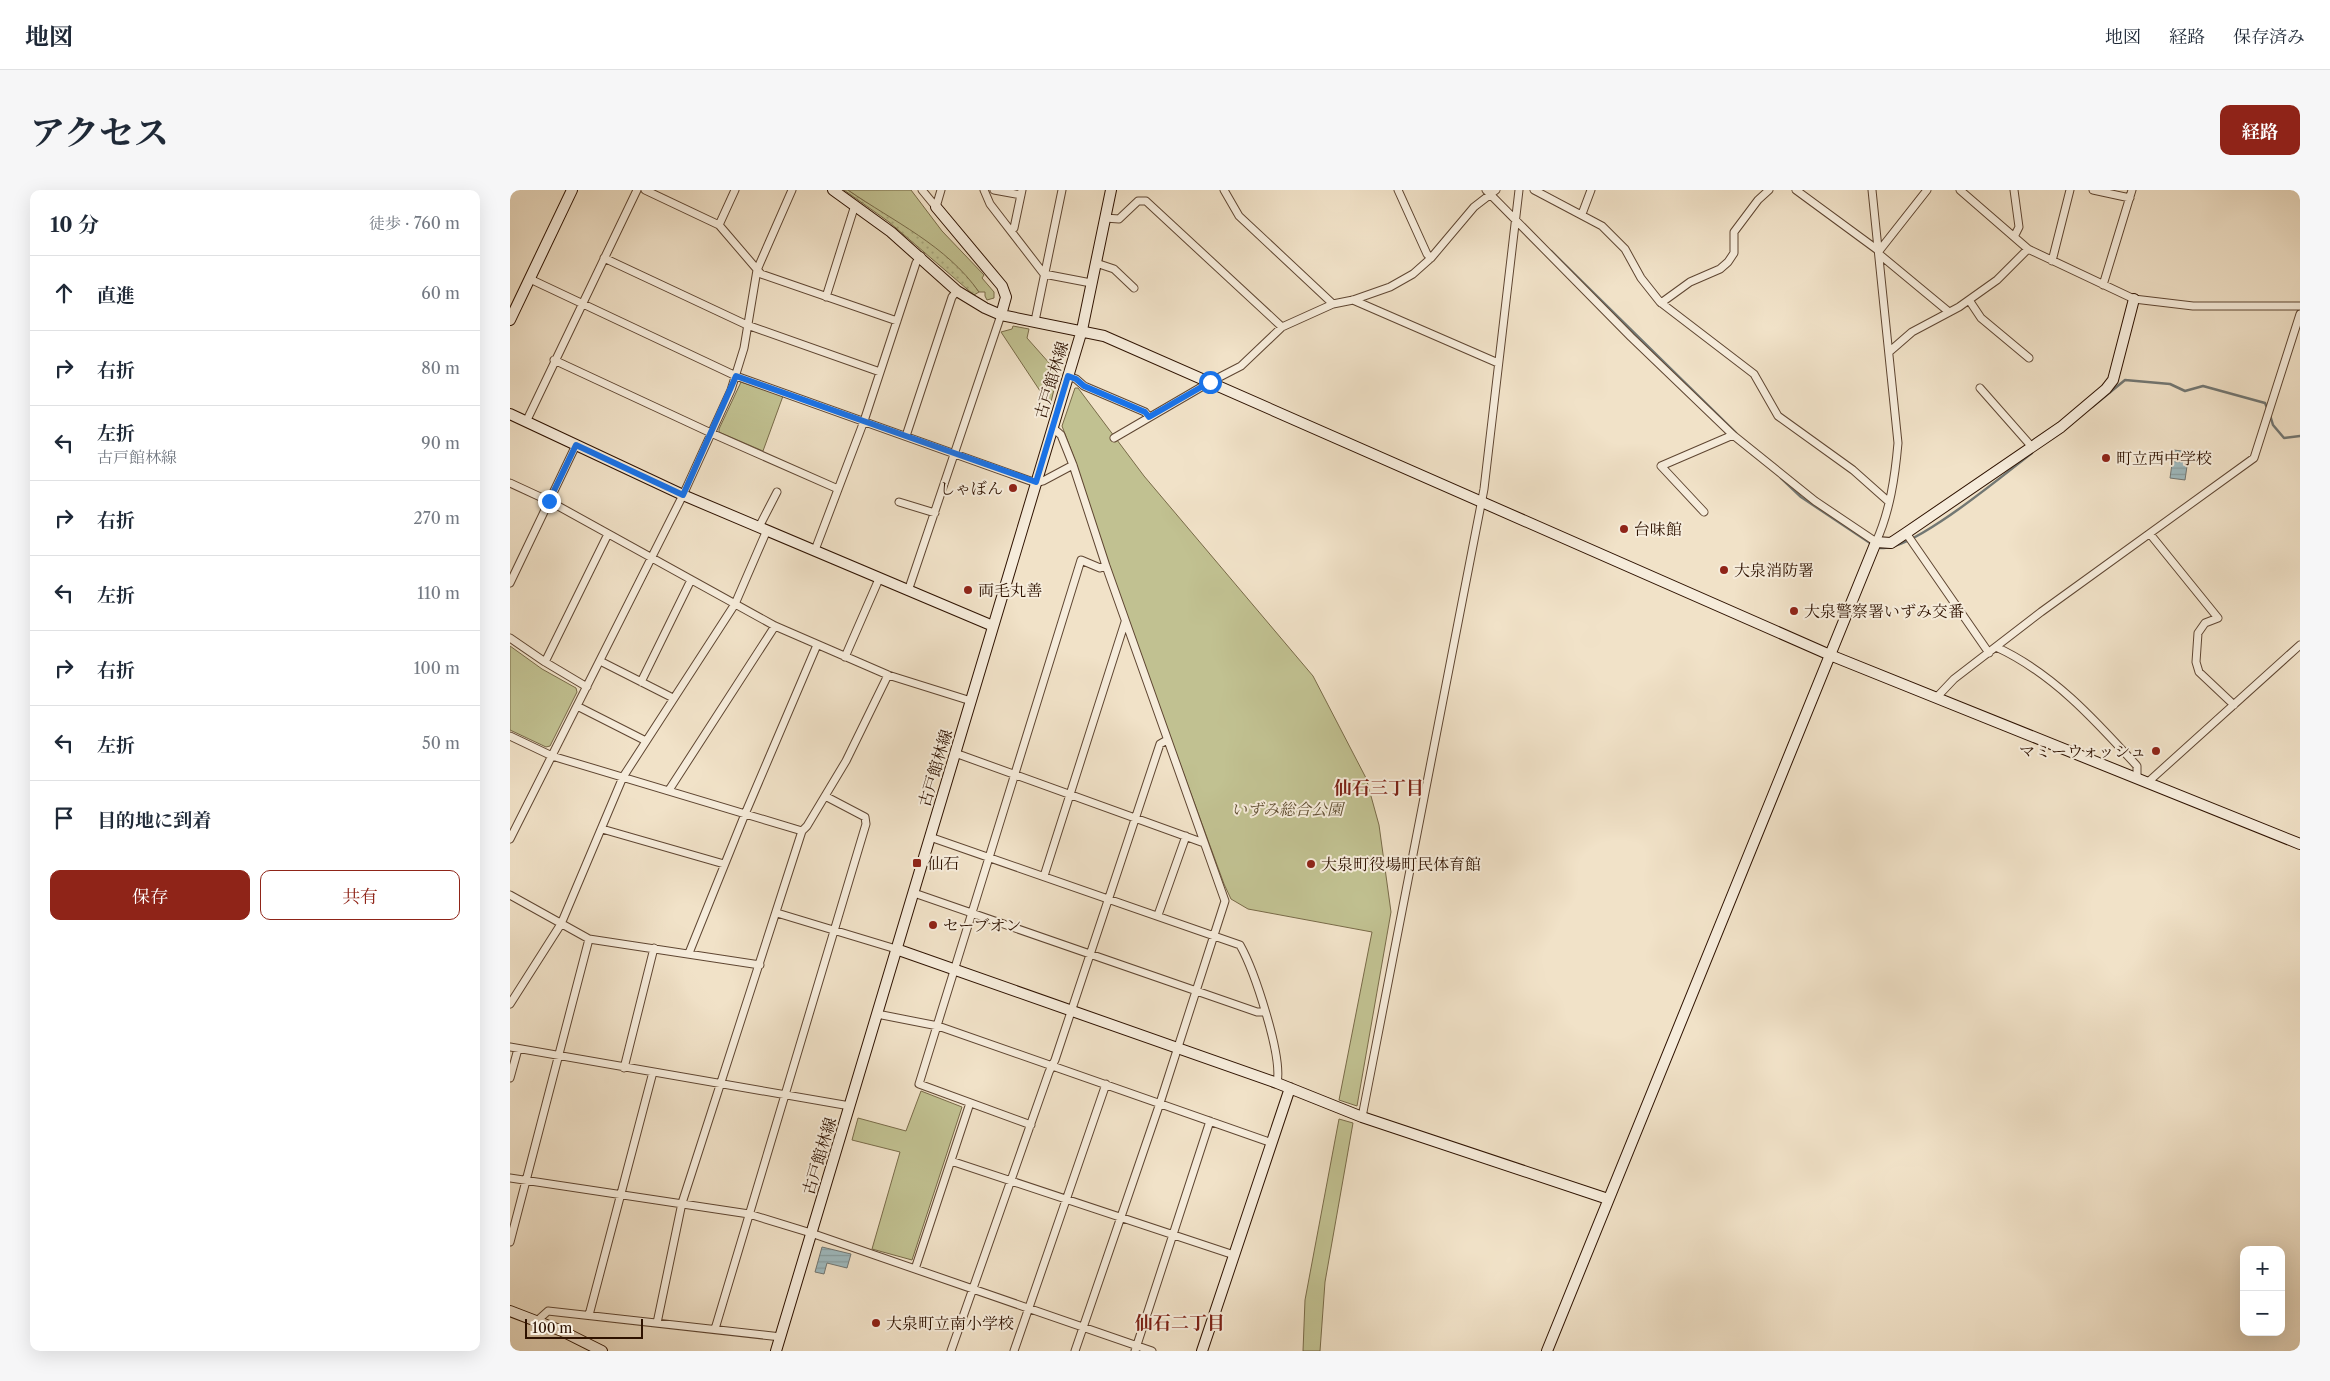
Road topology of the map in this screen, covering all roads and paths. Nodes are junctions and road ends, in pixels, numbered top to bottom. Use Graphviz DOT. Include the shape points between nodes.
graph roads {
  1 [pos="572,190"];
  2 [pos="636,190"];
  3 [pos="645,190"];
  4 [pos="735,190"];
  5 [pos="792,190"];
  6 [pos="833,190"];
  7 [pos="922,190"];
  8 [pos="942,190"];
  9 [pos="984,190"];
  10 [pos="994,190"];
  11 [pos="1062,190"];
  12 [pos="1111,190"];
  13 [pos="1224,190"];
  14 [pos="1398,190"];
  15 [pos="1519,190"];
  16 [pos="1534,190"];
  17 [pos="1591,190"];
  18 [pos="1769,190"];
  19 [pos="1796,190"];
  20 [pos="1872,190"];
  21 [pos="1927,190"];
  22 [pos="1960,190"];
  23 [pos="2014,190"];
  24 [pos="2070,190"];
  25 [pos="2093,190"];
  26 [pos="2132,190"];
  27 [pos="1490,191"];
  28 [pos="1805,192"];
  29 [pos="1021,193"];
  30 [pos="2130,198"];
  31 [pos="855,205"];
  32 [pos="936,207"];
  33 [pos="1582,214"];
  34 [pos="1105,218"];
  35 [pos="1516,219"];
  36 [pos="719,225"];
  37 [pos="1011,231"];
  38 [pos="2014,237"];
  39 [pos="2028,249"];
  40 [pos="1879,252"];
  41 [pos="921,256"];
  42 [pos="604,258"];
  43 [pos="1431,258"];
  44 [pos="2052,261"];
  45 [pos="1096,263"];
  46 [pos="756,270"];
  47 [pos="1044,274"];
  48 [pos="530,279"];
  49 [pos="1091,283"];
  50 [pos="2103,285"];
  51 [pos="1134,288"];
  52 [pos="957,291"];
  53 [pos="826,297"];
  54 [pos="2134,299"];
  55 [pos="1353,300"];
  56 [pos="1969,300"];
  57 [pos="582,303"];
  58 [pos="1662,303"];
  59 [pos="1332,304"];
  60 [pos="2300,306"];
  61 [pos="1949,312"];
  62 [pos="2300,314"];
  63 [pos="1001,315"];
  64 [pos="510,320"];
  65 [pos="1035,321"];
  66 [pos="897,322"];
  67 [pos="747,325"];
  68 [pos="1282,327"];
  69 [pos="1082,330"];
  70 [pos="1889,352"];
  71 [pos="2029,358"];
  72 [pos="554,360"];
  73 [pos="1498,363"];
  74 [pos="880,372"];
  75 [pos="736,376"];
  76 [pos="1068,376"];
  77 [pos="1210,382"];
  78 [pos="1980,388"];
  79 [pos="510,414"];
  80 [pos="1149,417"];
  81 [pos="864,421"];
  82 [pos="526,422"];
  83 [pos="1052,428"];
  84 [pos="711,433"];
  85 [pos="906,436"];
  86 [pos="1733,436"];
  87 [pos="1114,438"];
  88 [pos="576,445"];
  89 [pos="2032,447"];
  90 [pos="955,453"];
  91 [pos="1073,465"];
  92 [pos="1036,482"];
  93 [pos="510,483"];
  94 [pos="838,489"];
  95 [pos="777,492"];
  96 [pos="683,495"];
  97 [pos="549,501"];
  98 [pos="898,502"];
  99 [pos="1482,502"];
  100 [pos="1889,502"];
  101 [pos="1704,512"];
  102 [pos="935,513"];
  103 [pos="763,529"];
  104 [pos="1906,533"];
  105 [pos="608,534"];
  106 [pos="2150,534"];
  107 [pos="1876,542"];
  108 [pos="814,550"];
  109 [pos="651,557"];
  110 [pos="514,566"];
  111 [pos="1106,566"];
  112 [pos="878,579"];
  113 [pos="691,580"];
  114 [pos="510,583"];
  115 [pos="908,591"];
  116 [pos="735,604"];
  117 [pos="1125,621"];
  118 [pos="775,626"];
  119 [pos="993,626"];
  120 [pos="510,638"];
  121 [pos="817,644"];
  122 [pos="2300,645"];
  123 [pos="1996,648"];
  124 [pos="1989,653"];
  125 [pos="1830,655"];
  126 [pos="845,657"];
  127 [pos="600,661"];
  128 [pos="545,662"];
  129 [pos="888,675"];
  130 [pos="640,682"];
  131 [pos="587,686"];
  132 [pos="673,698"];
  133 [pos="1936,698"];
  134 [pos="971,701"];
  135 [pos="2234,705"];
  136 [pos="577,706"];
  137 [pos="510,736"];
  138 [pos="1167,740"];
  139 [pos="646,741"];
  140 [pos="955,753"];
  141 [pos="552,756"];
  142 [pos="1014,775"];
  143 [pos="623,777"];
  144 [pos="2137,778"];
  145 [pos="2147,782"];
  146 [pos="669,790"];
  147 [pos="1070,795"];
  148 [pos="825,796"];
  149 [pos="745,814"];
  150 [pos="1135,818"];
  151 [pos="602,829"];
  152 [pos="802,831"];
  153 [pos="930,836"];
  154 [pos="1186,836"];
  155 [pos="510,839"];
  156 [pos="1204,843"];
  157 [pos="2300,844"];
  158 [pos="989,857"];
  159 [pos="724,864"];
  160 [pos="1044,876"];
  161 [pos="914,892"];
  162 [pos="510,895"];
  163 [pos="1108,898"];
  164 [pos="972,912"];
  165 [pos="776,913"];
  166 [pos="1158,915"];
  167 [pos="561,924"];
  168 [pos="834,931"];
  169 [pos="1214,934"];
  170 [pos="589,939"];
  171 [pos="654,948"];
  172 [pos="896,950"];
  173 [pos="689,953"];
  174 [pos="1090,953"];
  175 [pos="760,965"];
  176 [pos="954,970"];
  177 [pos="1196,990"];
  178 [pos="510,1004"];
  179 [pos="1071,1010"];
  180 [pos="1265,1012"];
  181 [pos="877,1014"];
  182 [pos="938,1026"];
  183 [pos="514,1048"];
  184 [pos="1177,1048"];
  185 [pos="559,1056"];
  186 [pos="1052,1066"];
  187 [pos="624,1068"];
  188 [pos="653,1072"];
  189 [pos="510,1078"];
  190 [pos="721,1082"];
  191 [pos="1277,1083"];
  192 [pos="1106,1084"];
  193 [pos="1290,1088"];
  194 [pos="786,1094"];
  195 [pos="970,1103"];
  196 [pos="1160,1103"];
  197 [pos="850,1106"];
  198 [pos="1362,1117"];
  199 [pos="1210,1121"];
  200 [pos="1030,1124"];
  201 [pos="1272,1143"];
  202 [pos="951,1160"];
  203 [pos="510,1178"];
  204 [pos="526,1180"];
  205 [pos="1010,1181"];
  206 [pos="621,1194"];
  207 [pos="1065,1199"];
  208 [pos="1608,1199"];
  209 [pos="682,1203"];
  210 [pos="750,1214"];
  211 [pos="1119,1217"];
  212 [pos="812,1233"];
  213 [pos="1174,1234"];
  214 [pos="510,1242"];
  215 [pos="1234,1255"];
  216 [pos="915,1269"];
  217 [pos="972,1290"];
  218 [pos="1028,1309"];
  219 [pos="510,1311"];
  220 [pos="589,1315"];
  221 [pos="538,1320"];
  222 [pos="657,1323"];
  223 [pos="1082,1328"];
  224 [pos="715,1330"];
  225 [pos="781,1336"];
  226 [pos="1136,1348"];
  227 [pos="602,1351"];
  228 [pos="776,1351"];
  229 [pos="951,1351"];
  230 [pos="1014,1351"];
  231 [pos="1075,1351"];
  232 [pos="1152,1351"];
  233 [pos="1202,1351"];
  234 [pos="1547,1351"];
  1 -- 48 [label="street"];
  2 -- 42 [label="street"];
  3 -- 36 [label="street"];
  4 -- 36 [label="street"];
  5 -- 46 [label="street"];
  6 -- 31 [label="street"];
  7 -- 32 [label="street"];
  8 -- 32 [label="street"];
  9 -- 37 [label="street" via="990,204"];
  10 -- 29 [label="street"];
  11 -- 47 [label="street"];
  12 -- 34 [label="street, 古戸館林線"];
  13 -- 59 [label="street" via="1239,216"];
  14 -- 43 [label="street"];
  15 -- 35 [label="street"];
  16 -- 33 [label="street"];
  17 -- 33 [label="street"];
  18 -- 58 [label="street" via="1734,232 1734,253 1728,262 1690,282"];
  19 -- 28 [label="street"];
  20 -- 40 [label="street"];
  21 -- 40 [label="street"];
  22 -- 38 [label="street"];
  23 -- 38 [label="street" via="2019,227"];
  24 -- 44 [label="street"];
  25 -- 30 [label="street"];
  26 -- 30 [label="street"];
  27 -- 35 [label="street"];
  27 -- 43 [label="street"];
  28 -- 40 [label="street"];
  29 -- 37 [label="street"];
  30 -- 50 [label="street"];
  31 -- 41 [label="street"];
  31 -- 53 [label="street"];
  32 -- 63 [label="street" via="1002,286 1006,298"];
  33 -- 58 [label="street" via="1602,226 1624,249 1641,278"];
  34 -- 45 [label="street, 古戸館林線"];
  34 -- 68 [label="street" via="1119,219 1138,201 1146,201"];
  35 -- 73 [label="street"];
  35 -- 86 [label="street"];
  36 -- 46 [label="street"];
  37 -- 47 [label="street"];
  38 -- 39 [label="street"];
  39 -- 44 [label="street"];
  39 -- 56 [label="street" via="1997,280"];
  40 -- 61 [label="street"];
  40 -- 70 [label="street"];
  41 -- 52 [label="street"];
  41 -- 66 [label="street"];
  42 -- 57 [label="street"];
  42 -- 67 [label="street"];
  43 -- 55 [label="street" via="1413,274"];
  44 -- 50 [label="street"];
  45 -- 49 [label="street, 古戸館林線"];
  45 -- 51 [label="street" via="1114,269"];
  46 -- 53 [label="street"];
  46 -- 67 [label="street"];
  47 -- 49 [label="street"];
  47 -- 65 [label="street"];
  48 -- 57 [label="street"];
  48 -- 64 [label="street"];
  49 -- 69 [label="street, 古戸館林線"];
  50 -- 54 [label="street"];
  52 -- 63 [label="street"];
  52 -- 85 [label="street" via="952,297"];
  53 -- 66 [label="street"];
  54 -- 60 [label="street" via="2193,306"];
  54 -- 89 [label="street" via="2113,380 2088,406"];
  55 -- 59 [label="street"];
  55 -- 73 [label="street"];
  56 -- 61 [label="street"];
  56 -- 71 [label="street" via="1980,318"];
  57 -- 72 [label="street"];
  57 -- 75 [label="street"];
  58 -- 100 [label="street" via="1754,374 1778,416 1853,470"];
  59 -- 68 [label="street"];
  61 -- 70 [label="street" via="1912,332"];
  62 -- 106 [label="street" via="2254,458"];
  63 -- 65 [label="street"];
  63 -- 90 [label="street"];
  65 -- 69 [label="street"];
  66 -- 74 [label="street"];
  67 -- 74 [label="street"];
  67 -- 75 [label="street"];
  68 -- 77 [label="street" via="1241,366"];
  69 -- 76 [label="street, 古戸館林線"];
  69 -- 77 [label="street" via="1104,336"];
  70 -- 100 [label="street" via="1898,443"];
  72 -- 82 [label="street"];
  72 -- 84 [label="street"];
  73 -- 99 [label="street"];
  74 -- 81 [label="street"];
  75 -- 81 [label="street"];
  75 -- 84 [label="street"];
  76 -- 80 [label="street" via="1145,412"];
  76 -- 83 [label="street, 古戸館林線"];
  77 -- 80 [label="street"];
  77 -- 99 [label="street"];
  78 -- 89 [label="street"];
  79 -- 82 [label="street"];
  80 -- 87 [label="street"];
  81 -- 85 [label="street"];
  81 -- 94 [label="street"];
  82 -- 88 [label="street"];
  83 -- 91 [label="street" via="1062,435"];
  83 -- 92 [label="street, 古戸館林線"];
  84 -- 94 [label="street"];
  84 -- 96 [label="street"];
  85 -- 90 [label="street"];
  86 -- 101 [label="street" via="1661,466"];
  86 -- 107 [label="street" via="1815,501"];
  88 -- 96 [label="street"];
  88 -- 97 [label="street"];
  89 -- 104 [label="street"];
  90 -- 92 [label="street"];
  90 -- 102 [label="street"];
  91 -- 92 [label="street"];
  91 -- 111 [label="street"];
  92 -- 119 [label="street, 古戸館林線"];
  93 -- 97 [label="street"];
  94 -- 108 [label="street"];
  95 -- 103 [label="street"];
  96 -- 103 [label="street"];
  96 -- 109 [label="street"];
  97 -- 105 [label="street"];
  97 -- 110 [label="street"];
  98 -- 102 [label="street"];
  99 -- 125 [label="street"];
  99 -- 198 [label="street"];
  100 -- 107 [label="street"];
  102 -- 115 [label="street"];
  103 -- 108 [label="street"];
  103 -- 116 [label="street"];
  104 -- 107 [label="street" via="1891,543"];
  104 -- 124 [label="street"];
  105 -- 109 [label="street"];
  105 -- 128 [label="street"];
  106 -- 123 [label="street"];
  106 -- 135 [label="street" via="2218,618 2205,623 2198,633 2196,662 2200,672"];
  107 -- 125 [label="street"];
  108 -- 112 [label="street"];
  109 -- 113 [label="street"];
  109 -- 127 [label="street"];
  110 -- 114 [label="street"];
  111 -- 117 [label="street"];
  111 -- 142 [label="street" via="1100,568 1081,560"];
  112 -- 115 [label="street"];
  112 -- 126 [label="street"];
  113 -- 116 [label="street"];
  113 -- 130 [label="street"];
  115 -- 119 [label="street"];
  116 -- 118 [label="street"];
  116 -- 132 [label="street"];
  117 -- 138 [label="street"];
  117 -- 147 [label="street"];
  118 -- 121 [label="street"];
  118 -- 146 [label="street"];
  119 -- 134 [label="street, 古戸館林線"];
  120 -- 128 [label="street"];
  121 -- 126 [label="street"];
  121 -- 149 [label="street"];
  122 -- 135 [label="street"];
  123 -- 124 [label="street"];
  123 -- 144 [label="street" via="2018,657 2038,671 2096,722 2137,766"];
  124 -- 133 [label="street"];
  125 -- 133 [label="street"];
  125 -- 208 [label="street"];
  126 -- 129 [label="street"];
  127 -- 130 [label="street"];
  127 -- 131 [label="street"];
  128 -- 131 [label="street"];
  129 -- 134 [label="street"];
  129 -- 148 [label="street"];
  130 -- 132 [label="street"];
  131 -- 136 [label="street"];
  132 -- 139 [label="street"];
  133 -- 144 [label="street"];
  134 -- 140 [label="street, 古戸館林線"];
  135 -- 145 [label="street"];
  136 -- 139 [label="street"];
  136 -- 141 [label="street"];
  137 -- 141 [label="street"];
  138 -- 150 [label="street" via="1160,744"];
  138 -- 156 [label="street"];
  139 -- 143 [label="street"];
  140 -- 142 [label="street"];
  140 -- 153 [label="street, 古戸館林線"];
  141 -- 143 [label="street"];
  141 -- 155 [label="street"];
  142 -- 147 [label="street"];
  142 -- 158 [label="street"];
  143 -- 146 [label="street"];
  143 -- 151 [label="street"];
  144 -- 145 [label="street"];
  145 -- 157 [label="street"];
  146 -- 149 [label="street"];
  147 -- 150 [label="street"];
  147 -- 160 [label="street"];
  148 -- 152 [label="street"];
  148 -- 168 [label="street" via="867,821"];
  149 -- 152 [label="street"];
  149 -- 159 [label="street"];
  150 -- 154 [label="street"];
  150 -- 163 [label="street"];
  151 -- 159 [label="street"];
  151 -- 167 [label="street"];
  152 -- 165 [label="street"];
  153 -- 158 [label="street"];
  153 -- 161 [label="street, 古戸館林線"];
  154 -- 156 [label="street"];
  154 -- 166 [label="street"];
  156 -- 169 [label="street" via="1225,901"];
  158 -- 160 [label="street"];
  158 -- 164 [label="street"];
  159 -- 173 [label="street"];
  160 -- 163 [label="street"];
  161 -- 164 [label="street"];
  161 -- 172 [label="street, 古戸館林線"];
  162 -- 167 [label="street"];
  163 -- 166 [label="street"];
  163 -- 174 [label="street"];
  164 -- 174 [label="street"];
  164 -- 176 [label="street"];
  165 -- 168 [label="street"];
  165 -- 175 [label="street"];
  166 -- 169 [label="street"];
  167 -- 170 [label="street"];
  167 -- 178 [label="street"];
  168 -- 172 [label="street"];
  168 -- 194 [label="street"];
  169 -- 177 [label="street"];
  169 -- 180 [label="street" via="1240,945"];
  170 -- 171 [label="street"];
  170 -- 185 [label="street"];
  171 -- 173 [label="street"];
  171 -- 187 [label="street"];
  172 -- 176 [label="street"];
  172 -- 181 [label="street, 古戸館林線"];
  173 -- 175 [label="street"];
  174 -- 177 [label="street"];
  174 -- 179 [label="street"];
  175 -- 190 [label="street"];
  176 -- 179 [label="street"];
  176 -- 182 [label="street"];
  177 -- 180 [label="street"];
  177 -- 184 [label="street"];
  179 -- 184 [label="street"];
  179 -- 186 [label="street"];
  180 -- 191 [label="street" via="1279,1072"];
  181 -- 182 [label="street"];
  181 -- 197 [label="street, 古戸館林線"];
  182 -- 186 [label="street"];
  182 -- 195 [label="street" via="919,1084"];
  183 -- 185 [label="street"];
  183 -- 189 [label="street"];
  184 -- 191 [label="street"];
  184 -- 196 [label="street"];
  185 -- 187 [label="street"];
  185 -- 204 [label="street"];
  186 -- 192 [label="street"];
  186 -- 200 [label="street"];
  187 -- 188 [label="street"];
  188 -- 190 [label="street"];
  188 -- 206 [label="street"];
  190 -- 194 [label="street"];
  190 -- 209 [label="street"];
  191 -- 193 [label="street"];
  192 -- 196 [label="street"];
  192 -- 207 [label="street"];
  193 -- 198 [label="street"];
  193 -- 201 [label="street"];
  194 -- 197 [label="street"];
  194 -- 210 [label="street"];
  195 -- 200 [label="street"];
  195 -- 202 [label="street"];
  196 -- 199 [label="street"];
  196 -- 211 [label="street"];
  197 -- 212 [label="street, 古戸館林線"];
  198 -- 208 [label="street"];
  199 -- 201 [label="street"];
  199 -- 213 [label="street"];
  200 -- 205 [label="street"];
  201 -- 215 [label="street"];
  202 -- 205 [label="street"];
  202 -- 216 [label="street"];
  203 -- 204 [label="street"];
  204 -- 206 [label="street"];
  204 -- 214 [label="street"];
  205 -- 207 [label="street"];
  205 -- 217 [label="street"];
  206 -- 209 [label="street"];
  206 -- 220 [label="street"];
  207 -- 211 [label="street"];
  207 -- 218 [label="street"];
  208 -- 234 [label="street"];
  209 -- 210 [label="street"];
  209 -- 222 [label="street"];
  210 -- 212 [label="street"];
  210 -- 224 [label="street"];
  211 -- 213 [label="street"];
  211 -- 223 [label="street"];
  212 -- 216 [label="street"];
  212 -- 225 [label="street, 古戸館林線"];
  213 -- 215 [label="street"];
  213 -- 226 [label="street"];
  215 -- 233 [label="street"];
  216 -- 217 [label="street"];
  217 -- 218 [label="street"];
  217 -- 229 [label="street"];
  218 -- 223 [label="street"];
  218 -- 230 [label="street"];
  219 -- 221 [label="street"];
  220 -- 221 [label="street" via="548,1311"];
  220 -- 222 [label="street"];
  221 -- 227 [label="street"];
  222 -- 224 [label="street"];
  223 -- 226 [label="street"];
  223 -- 231 [label="street"];
  224 -- 225 [label="street"];
  225 -- 228 [label="street, 古戸館林線"];
  226 -- 232 [label="street"];
}
